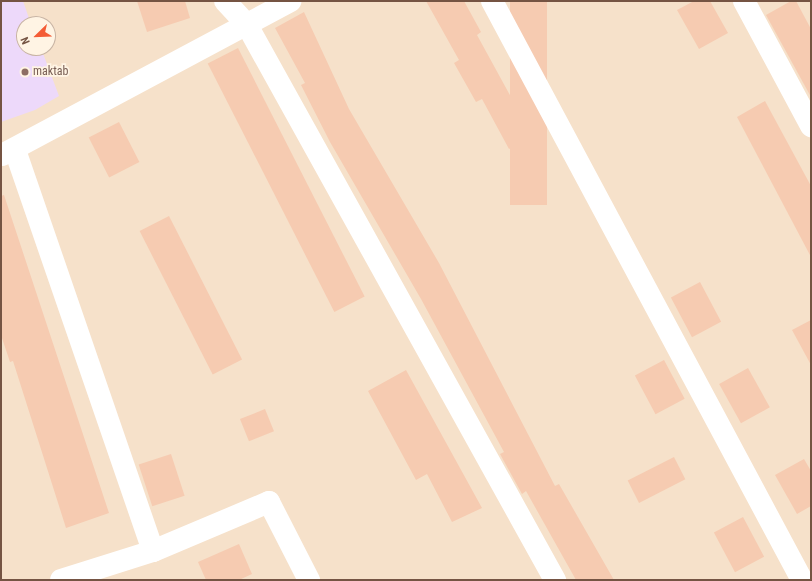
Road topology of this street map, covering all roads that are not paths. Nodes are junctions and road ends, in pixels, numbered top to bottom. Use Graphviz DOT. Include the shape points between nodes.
graph roads {
  1 [pos="226,1"];
  2 [pos="291,1"];
  3 [pos="492,1"];
  4 [pos="744,1"];
  5 [pos="247,25"];
  6 [pos="811,126"];
  7 [pos="8,153"];
  8 [pos="153,551"];
  9 [pos="61,580"];
  10 [pos="310,580"];
  11 [pos="555,580"];
  12 [pos="802,580"];
  1 -- 5 [label="street"];
  2 -- 5 [label="street"];
  3 -- 12 [label="street"];
  4 -- 6 [label="street"];
  5 -- 7 [label="street"];
  5 -- 11 [label="street"];
  7 -- 8 [label="street"];
  8 -- 9 [label="street"];
  8 -- 10 [label="street" via="269,502"];
}
